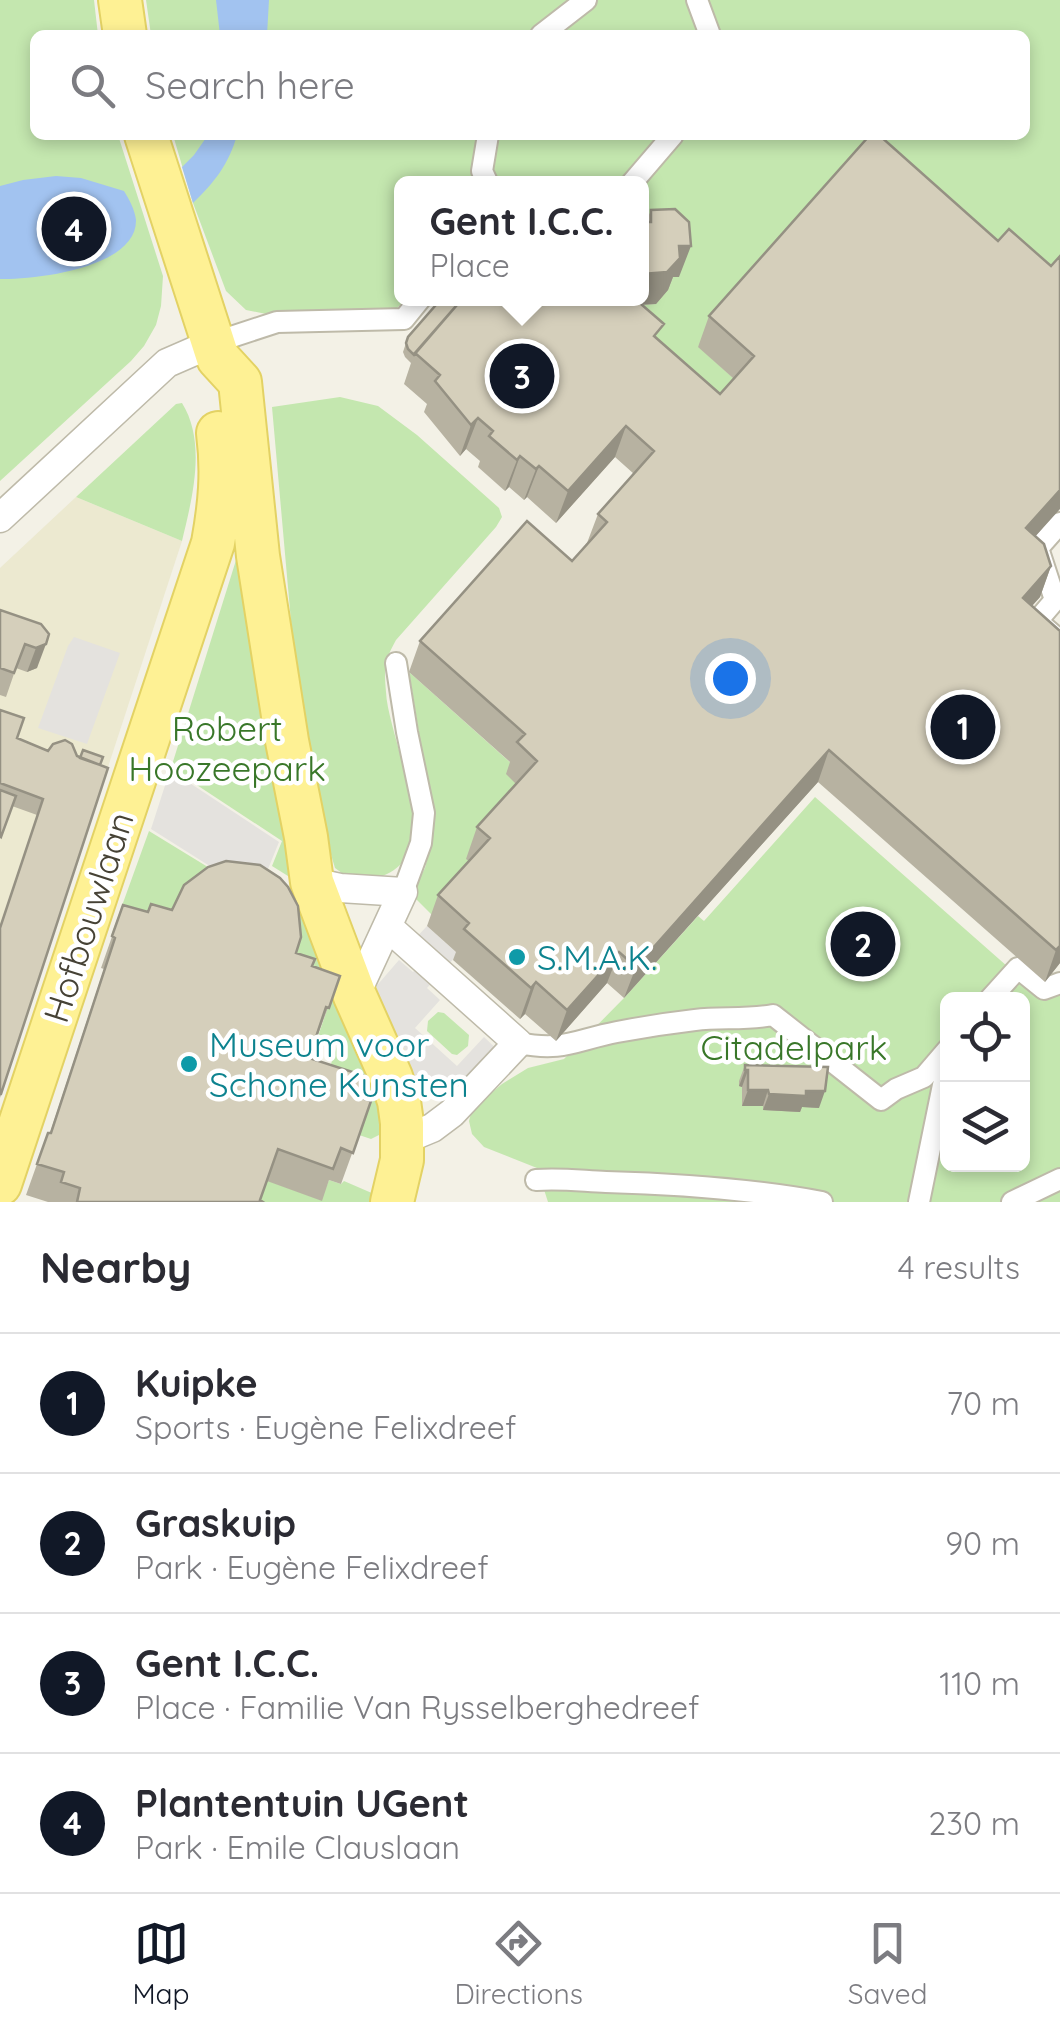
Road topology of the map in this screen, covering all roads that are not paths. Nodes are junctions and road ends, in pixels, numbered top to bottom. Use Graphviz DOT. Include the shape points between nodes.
graph roads {
  1 [pos="120,0"];
  2 [pos="586,0"];
  3 [pos="697,0"];
  4 [pos="124,30"];
  5 [pos="548,30"];
  6 [pos="708,30"];
  7 [pos="148,140"];
  8 [pos="487,140"];
  9 [pos="669,140"];
  10 [pos="484,176"];
  11 [pos="638,176"];
  12 [pos="414,306"];
  13 [pos="224,361"];
  14 [pos="0,518"];
  15 [pos="1060,523"];
  16 [pos="1060,641"];
  17 [pos="396,663"];
  18 [pos="312,882"];
  19 [pos="403,892"];
  20 [pos="388,927"];
  21 [pos="1060,983"];
  22 [pos="997,992"];
  23 [pos="355,996"];
  24 [pos="518,1043"];
  25 [pos="940,1058"];
  26 [pos="944,1082"];
  27 [pos="402,1140"];
  28 [pos="1060,1179"];
  29 [pos="536,1180"];
  30 [pos="0,1184"];
  31 [pos="392,1202"];
  32 [pos="822,1202"];
  33 [pos="919,1202"];
  34 [pos="1012,1202"];
  1 -- 4 [label="main road"];
  2 -- 5 [label="street"];
  3 -- 6 [label="street"];
  7 -- 13 [label="main road"];
  8 -- 10 [label="street"];
  9 -- 11 [label="street"];
  12 -- 13 [label="street" via="404,318 278,322"];
  13 -- 14 [label="street" via="166,363"];
  13 -- 18 [label="main road"];
  13 -- 30 [label="main road, Hofbouwlaan" via="212,382 221,459 213,543"];
  15 -- 16 [label="street" via="1038,548 1056,600 1037,621"];
  17 -- 19 [label="street" via="424,812"];
  18 -- 19 [label="street"];
  18 -- 23 [label="main road"];
  19 -- 20 [label="street"];
  20 -- 23 [label="street"];
  20 -- 24 [label="street"];
  21 -- 22 [label="street" via="1044,989 1018,968"];
  23 -- 27 [label="main road" via="400,1101"];
  24 -- 25 [label="street" via="568,1046 648,1027 773,1016 881,1100 924,1076"];
  24 -- 27 [label="street" via="452,1113"];
  26 -- 33 [label="street"];
  27 -- 31 [label="main road"];
  28 -- 34 [label="street"];
  29 -- 32 [label="street" via="680,1184"];
}
